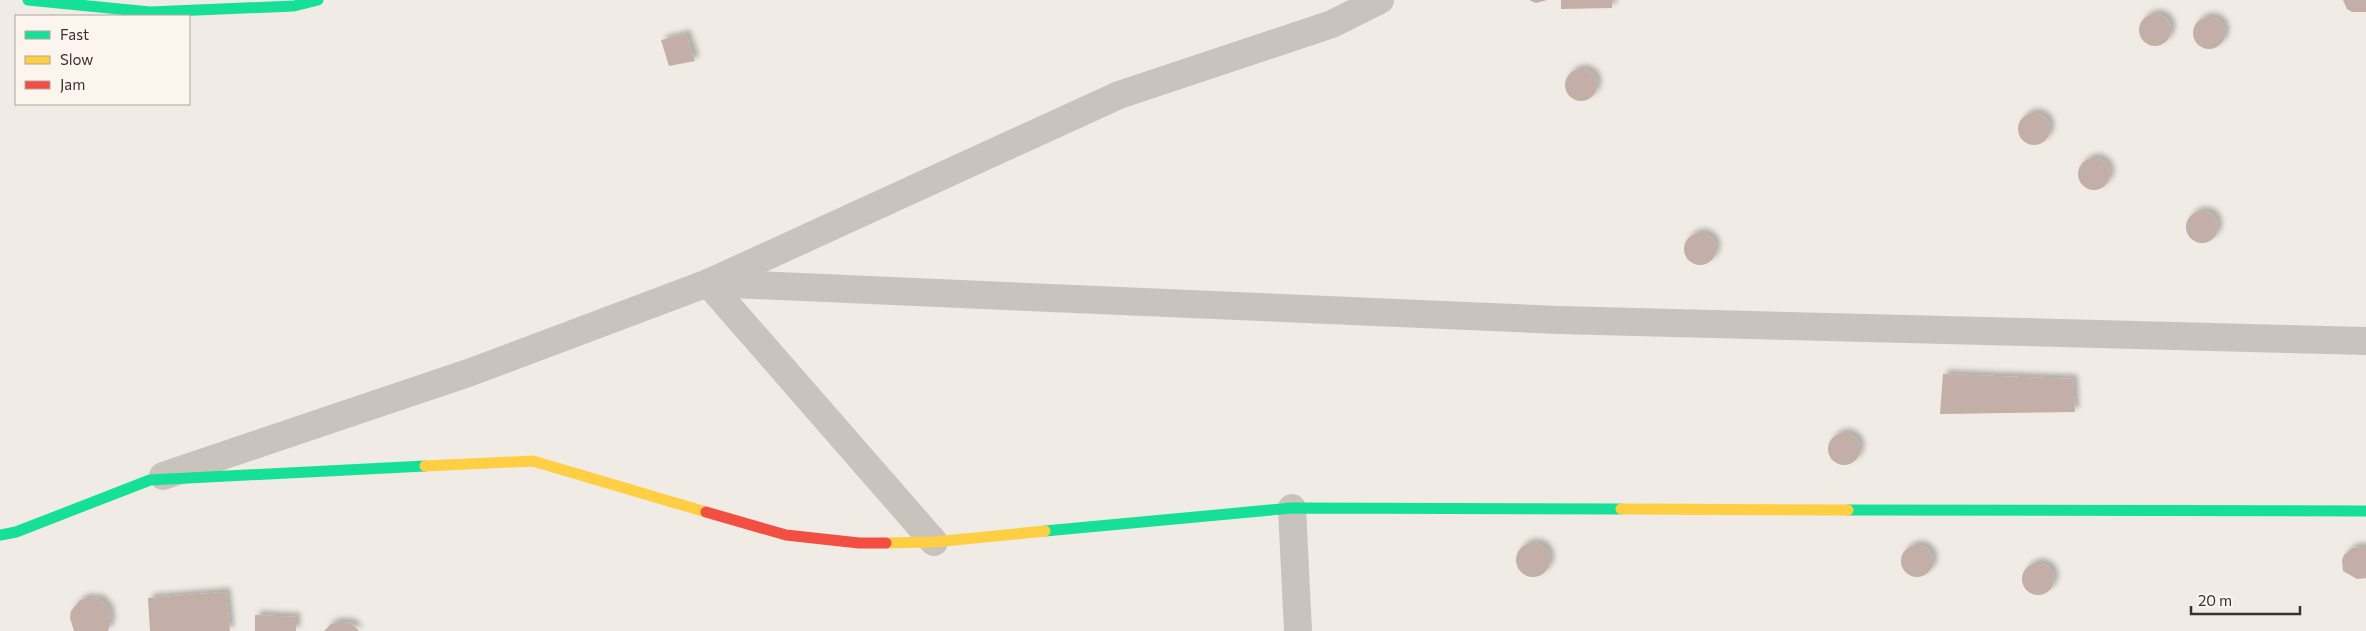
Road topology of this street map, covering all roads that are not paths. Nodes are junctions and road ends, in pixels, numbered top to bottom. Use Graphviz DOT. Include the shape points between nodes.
graph roads {
  1 [pos="28,0"];
  2 [pos="318,0"];
  3 [pos="1380,0"];
  4 [pos="708,283"];
  5 [pos="2366,341"];
  6 [pos="150,480"];
  7 [pos="1292,508"];
  8 [pos="2366,511"];
  9 [pos="0,535"];
  10 [pos="934,542"];
  11 [pos="1298,631"];
  1 -- 2 [label="street" via="150,12 294,6"];
  3 -- 4 [label="street" via="1332,24 1119,95"];
  4 -- 5 [label="street" via="1559,320"];
  4 -- 6 [label="street" via="471,372"];
  4 -- 10 [label="street"];
  6 -- 9 [label="street" via="16,532"];
  6 -- 10 [label="street" via="533,461 786,535 859,543"];
  7 -- 8 [label="street"];
  7 -- 10 [label="street"];
  7 -- 11 [label="street"];
}
